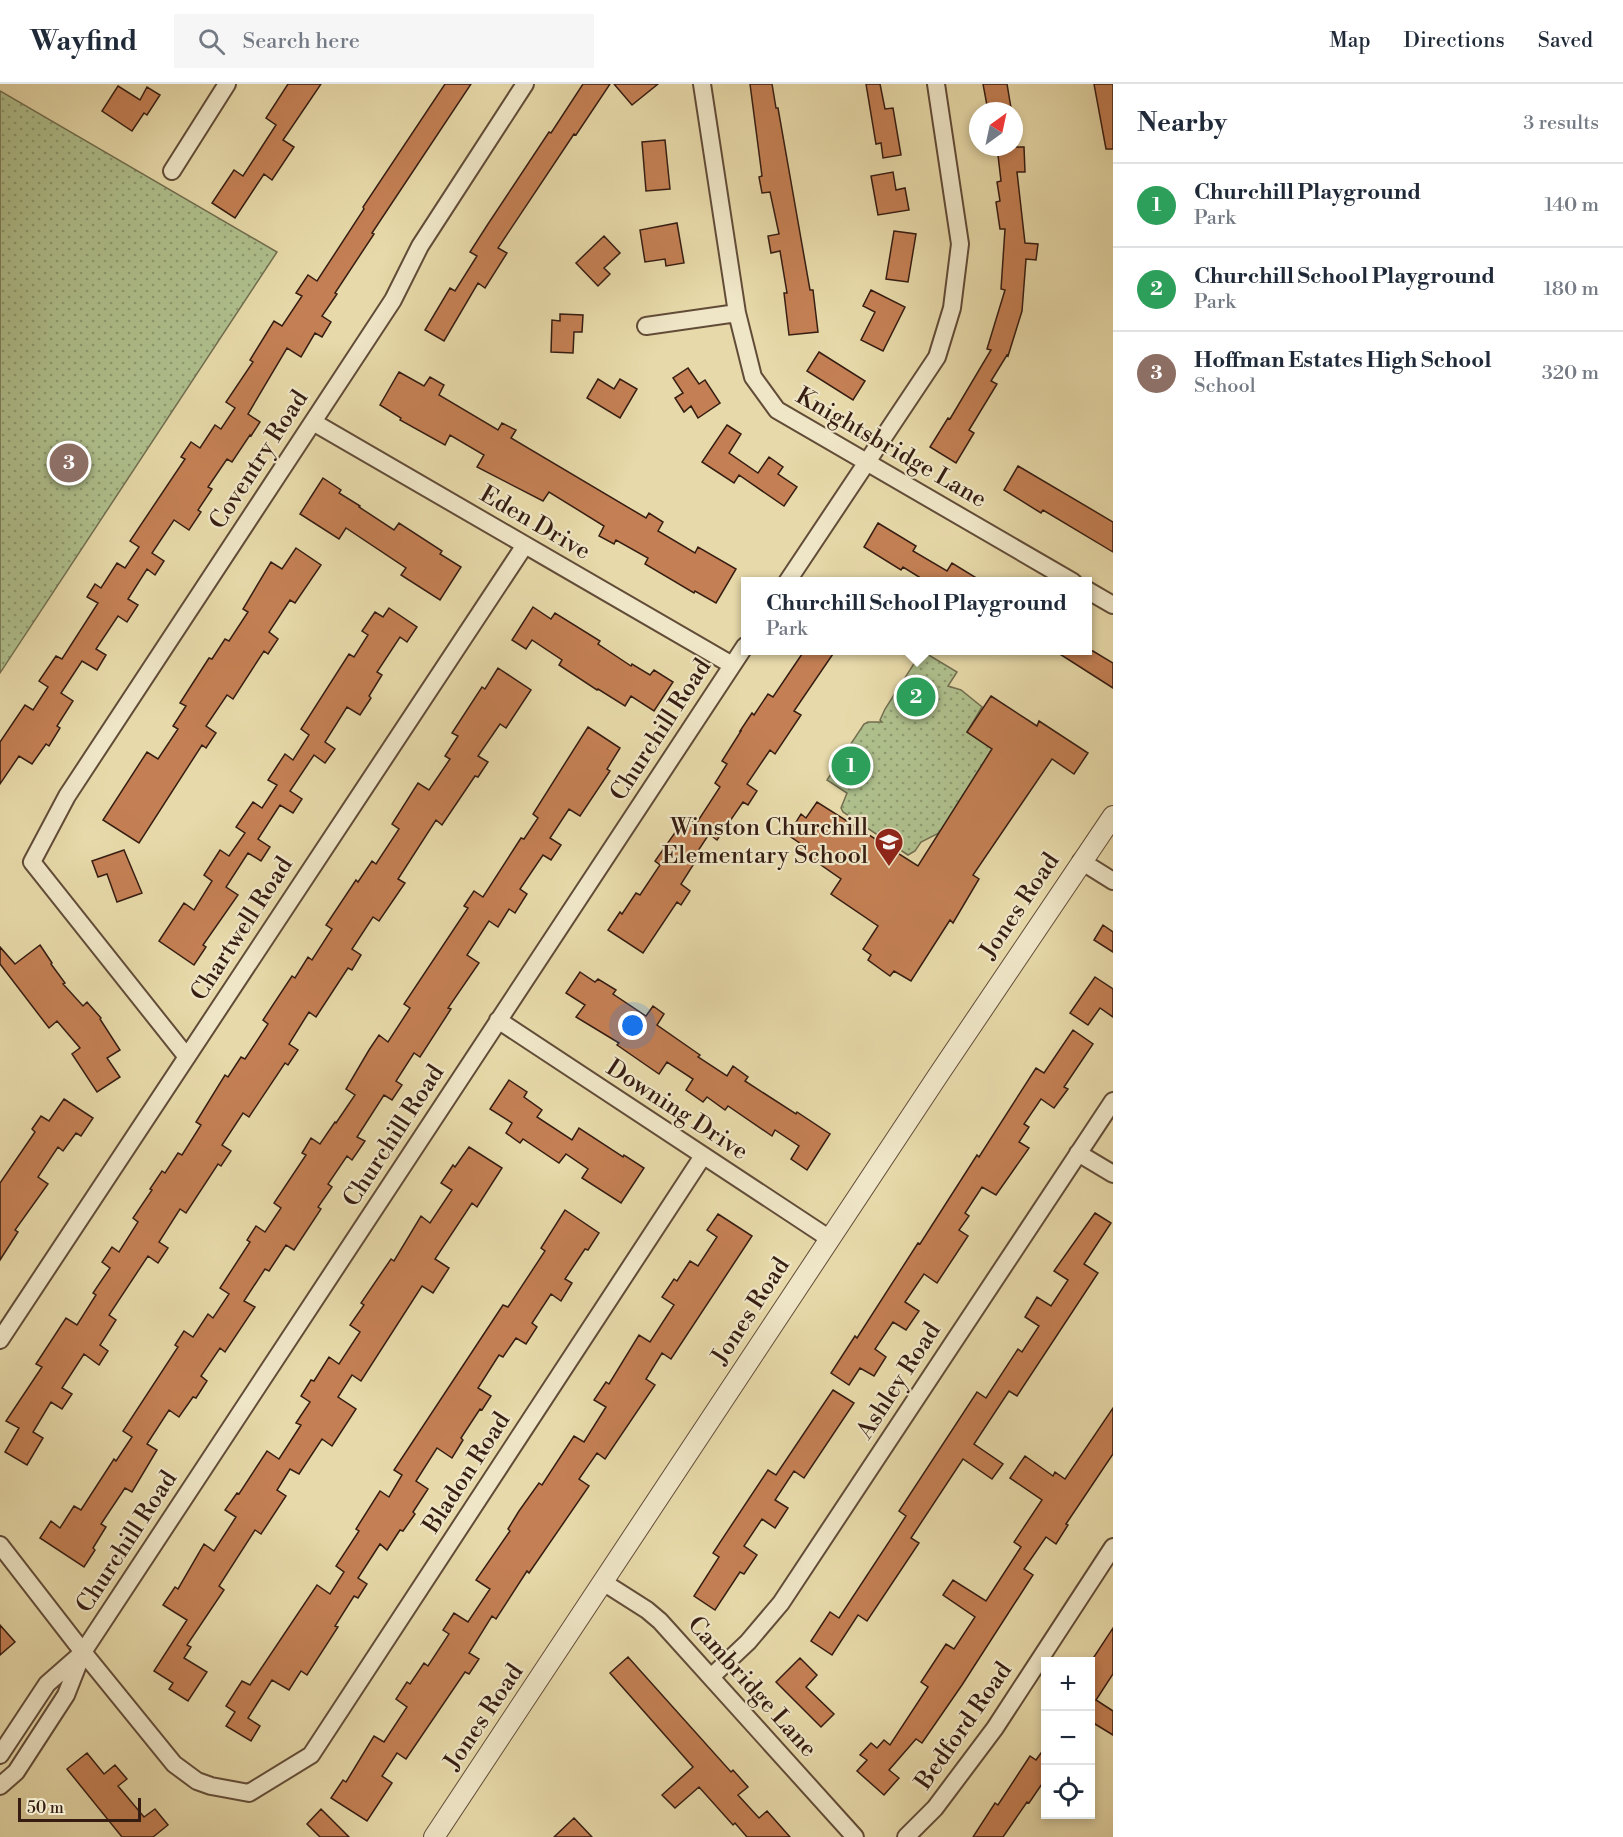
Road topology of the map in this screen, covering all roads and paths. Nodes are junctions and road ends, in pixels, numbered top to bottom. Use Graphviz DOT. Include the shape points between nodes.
graph roads {
  1 [pos="226,84"];
  2 [pos="525,84"];
  3 [pos="702,84"];
  4 [pos="936,84"];
  5 [pos="172,171"];
  6 [pos="737,314"];
  7 [pos="646,326"];
  8 [pos="313,422"];
  9 [pos="866,462"];
  10 [pos="525,545"];
  11 [pos="790,577"];
  12 [pos="1064,577"];
  13 [pos="1092,593"];
  14 [pos="1113,605"];
  15 [pos="741,652"];
  16 [pos="732,665"];
  17 [pos="1113,816"];
  18 [pos="1081,861"];
  19 [pos="1113,881"];
  20 [pos="498,1020"];
  21 [pos="187,1057"];
  22 [pos="1113,1101"];
  23 [pos="1078,1152"];
  24 [pos="703,1156"];
  25 [pos="1113,1174"];
  26 [pos="830,1239"];
  27 [pos="0,1340"];
  28 [pos="0,1545"];
  29 [pos="1113,1547"];
  30 [pos="603,1581"];
  31 [pos="83,1652"];
  32 [pos="711,1677"];
  33 [pos="0,1755"];
  34 [pos="0,1786"];
  35 [pos="434,1837"];
  36 [pos="855,1837"];
  37 [pos="906,1837"];
  1 -- 5 [label="street"];
  2 -- 8 [label="street, Coventry Road"];
  3 -- 6 [label="street, Knightsbridge Lane"];
  4 -- 9 [label="street" via="960,244 952,308 937,357"];
  6 -- 7 [label="street"];
  6 -- 9 [label="street, Knightsbridge Lane" via="753,377 777,410"];
  8 -- 10 [label="street, Eden Drive"];
  8 -- 21 [label="street, Coventry Road" via="67,796 32,862"];
  9 -- 11 [label="street"];
  9 -- 12 [label="street, Knightsbridge Lane"];
  10 -- 16 [label="street, Eden Drive"];
  10 -- 21 [label="street, Chartwell Road"];
  13 -- 14 [label="street"];
  15 -- 16 [label="street, Churchill Road"];
  16 -- 20 [label="street, Churchill Road"];
  17 -- 18 [label="street, Jones Road"];
  18 -- 19 [label="street"];
  18 -- 26 [label="street, Jones Road"];
  20 -- 24 [label="street, Downing Drive"];
  20 -- 31 [label="street, Churchill Road"];
  21 -- 27 [label="street, Chartwell Road"];
  22 -- 23 [label="street, Ashley Road"];
  23 -- 25 [label="street"];
  23 -- 32 [label="street, Ashley Road" via="781,1603"];
  24 -- 26 [label="street, Downing Drive"];
  24 -- 31 [label="street, Bladon Road" via="311,1755 249,1793 197,1781 180,1769"];
  26 -- 30 [label="street, Jones Road"];
  28 -- 31 [label="street"];
  29 -- 37 [label="street, Bedford Road" via="995,1728 935,1808"];
  30 -- 32 [label="street, Cambridge Lane" via="648,1610"];
  30 -- 35 [label="street, Jones Road"];
  31 -- 33 [label="street, Churchill Road" via="47,1684"];
  31 -- 34 [label="street, Churchill Road" via="66,1695 16,1772"];
  32 -- 36 [label="street, Cambridge Lane"];
}
